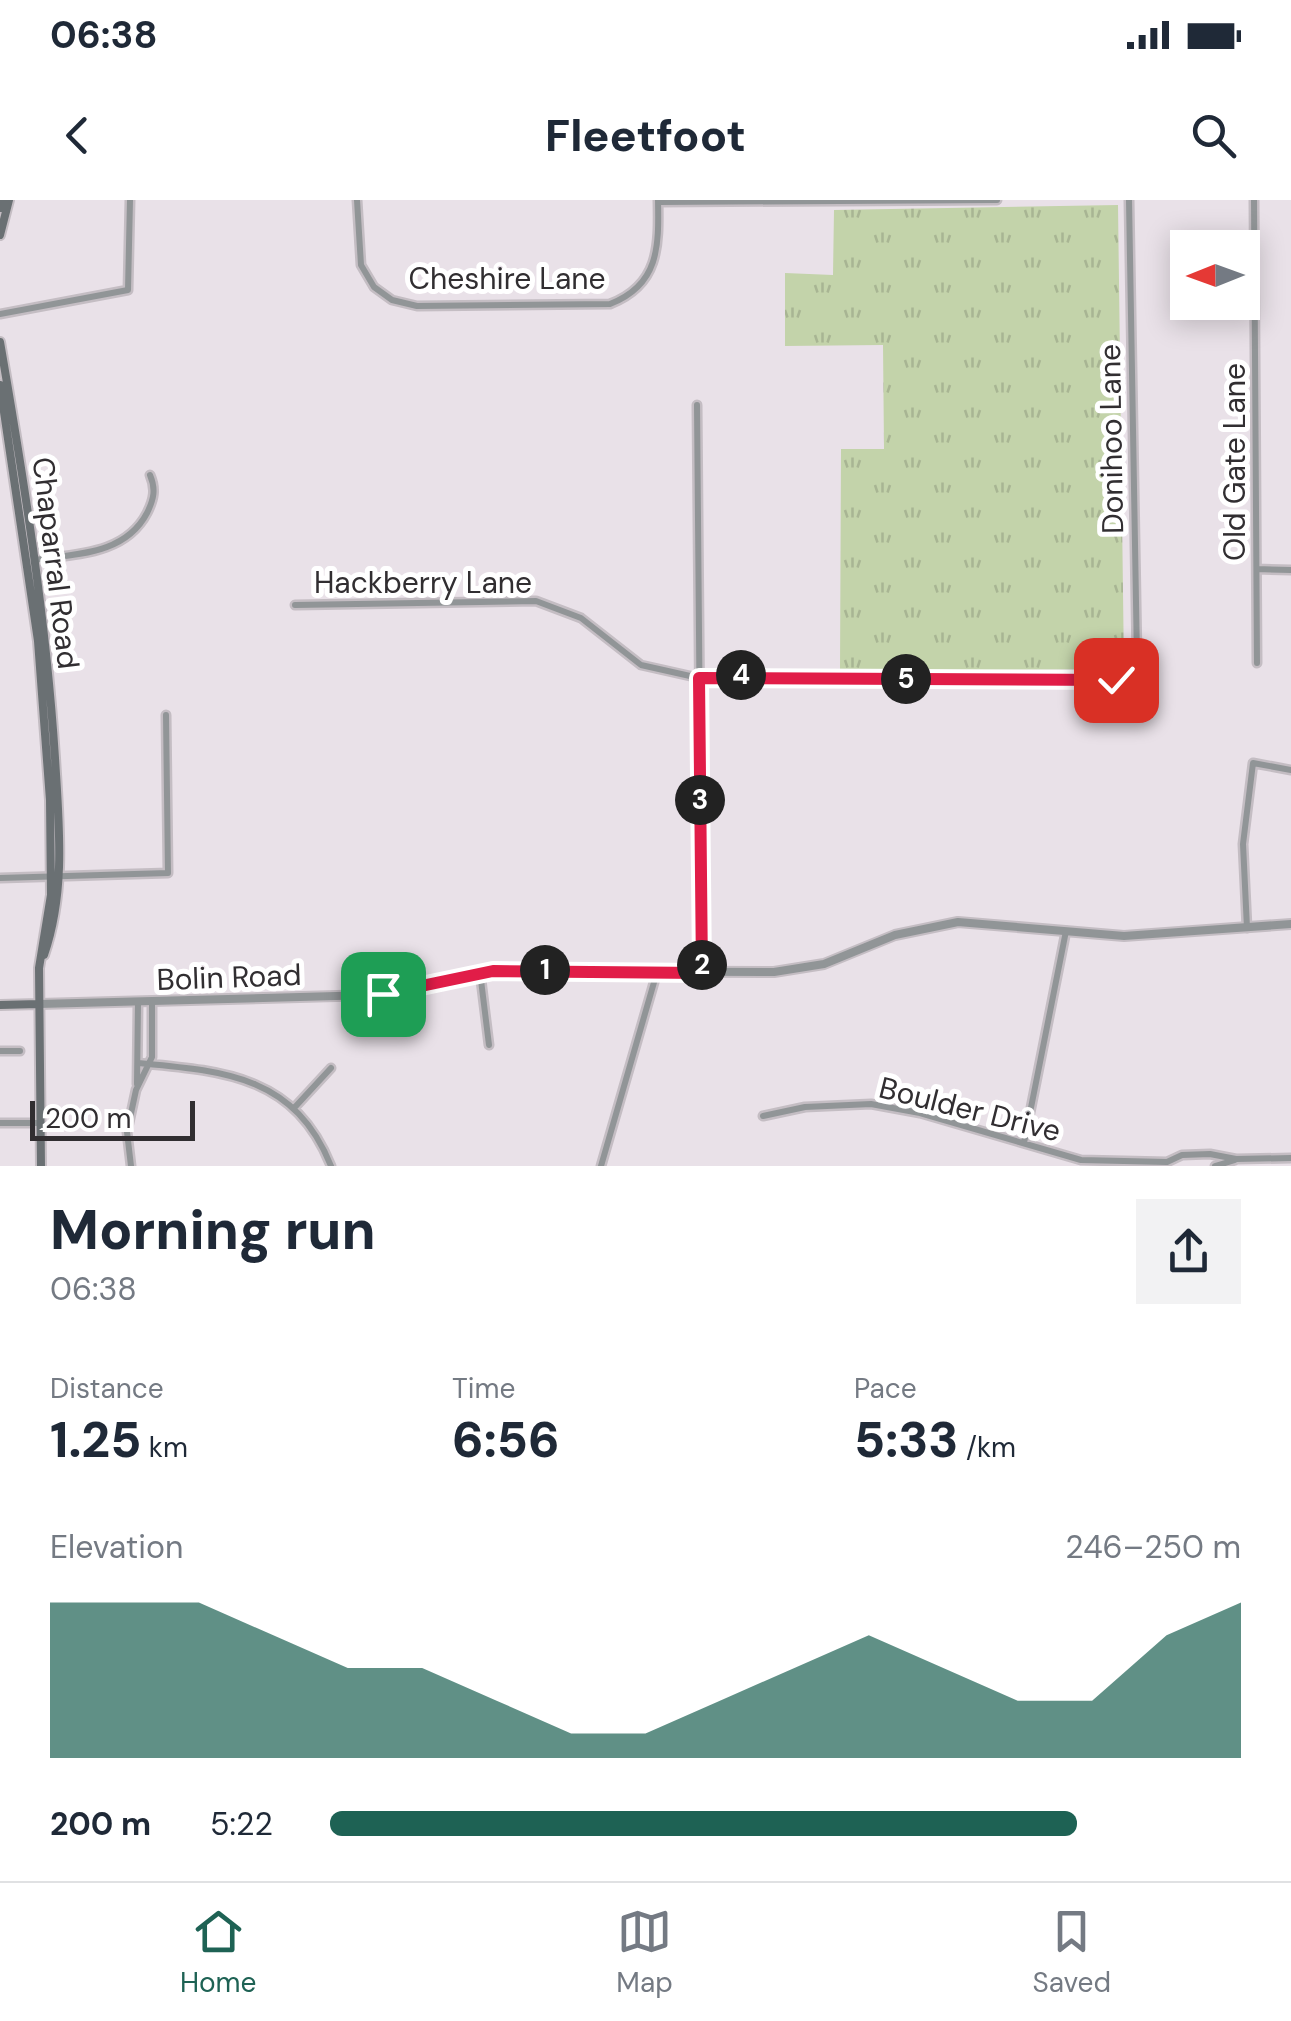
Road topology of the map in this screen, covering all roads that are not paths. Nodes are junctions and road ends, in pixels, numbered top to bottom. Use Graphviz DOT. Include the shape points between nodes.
graph roads {
  1 [pos="6,200"];
  2 [pos="130,200"];
  3 [pos="356,200"];
  4 [pos="997,200"];
  5 [pos="1129,200"];
  6 [pos="1254,200"];
  7 [pos="658,201"];
  8 [pos="0,208"];
  9 [pos="0,235"];
  10 [pos="0,314"];
  11 [pos="0,342"];
  12 [pos="0,385"];
  13 [pos="697,405"];
  14 [pos="5,407"];
  15 [pos="150,475"];
  16 [pos="32,560"];
  17 [pos="1257,569"];
  18 [pos="1291,570"];
  19 [pos="295,606"];
  20 [pos="1257,663"];
  21 [pos="1128,675"];
  22 [pos="699,678"];
  23 [pos="166,715"];
  24 [pos="1291,770"];
  25 [pos="56,874"];
  26 [pos="0,878"];
  27 [pos="1291,924"];
  28 [pos="1247,928"];
  29 [pos="1066,932"];
  30 [pos="480,972"];
  31 [pos="657,972"];
  32 [pos="702,973"];
  33 [pos="138,1003"];
  34 [pos="152,1003"];
  35 [pos="39,1004"];
  36 [pos="0,1005"];
  37 [pos="138,1023"];
  38 [pos="153,1023"];
  39 [pos="489,1046"];
  40 [pos="0,1051"];
  41 [pos="20,1051"];
  42 [pos="139,1062"];
  43 [pos="150,1064"];
  44 [pos="331,1068"];
  45 [pos="136,1090"];
  46 [pos="295,1107"];
  47 [pos="763,1116"];
  48 [pos="41,1122"];
  49 [pos="0,1123"];
  50 [pos="1024,1144"];
  51 [pos="1291,1158"];
  52 [pos="1236,1159"];
  53 [pos="1170,1164"];
  54 [pos="41,1166"];
  55 [pos="130,1166"];
  56 [pos="331,1166"];
  57 [pos="602,1166"];
  58 [pos="1215,1166"];
  1 -- 8 [label="main road"];
  1 -- 9 [label="main road"];
  2 -- 10 [label="street" via="128,290"];
  3 -- 7 [label="street, Cheshire Lane" via="358,258 368,280 392,300 431,306 610,304 628,297 652,270"];
  4 -- 7 [label="street"];
  5 -- 21 [label="street, Donihoo Lane" via="1138,659"];
  6 -- 17 [label="street, Old Gate Lane"];
  11 -- 14 [label="main road, Chaparral Road"];
  12 -- 14 [label="main road, Chaparral Road"];
  13 -- 22 [label="street"];
  14 -- 16 [label="main road, Chaparral Road"];
  15 -- 16 [label="street" via="152,502 128,536 96,551"];
  16 -- 25 [label="main road, Chaparral Road"];
  17 -- 18 [label="street"];
  17 -- 20 [label="street, Old Gate Lane"];
  19 -- 22 [label="street, Hackberry Lane" via="536,601 582,618 641,665"];
  21 -- 22 [label="street, Hackberry Lane"];
  22 -- 32 [label="street"];
  23 -- 25 [label="street" via="168,873"];
  24 -- 28 [label="street" via="1253,764 1242,844"];
  25 -- 26 [label="street"];
  25 -- 35 [label="main road, Chaparral Road" via="38,968"];
  27 -- 28 [label="street, Bolin Road"];
  28 -- 29 [label="street, Bolin Road" via="1143,936"];
  29 -- 32 [label="street, Bolin Road" via="947,923 811,967"];
  29 -- 50 [label="street"];
  30 -- 31 [label="street, Bolin Road"];
  30 -- 34 [label="street, Bolin Road" via="373,995"];
  30 -- 39 [label="street"];
  31 -- 32 [label="street, Bolin Road"];
  31 -- 57 [label="street"];
  33 -- 34 [label="street, Bolin Road"];
  33 -- 35 [label="street, Bolin Road"];
  33 -- 37 [label="street"];
  34 -- 38 [label="street"];
  35 -- 36 [label="main road"];
  35 -- 48 [label="main road, Chaparral Road"];
  37 -- 38 [label="street"];
  37 -- 42 [label="street"];
  38 -- 43 [label="street"];
  40 -- 41 [label="street"];
  42 -- 43 [label="street"];
  42 -- 45 [label="street"];
  43 -- 45 [label="street"];
  43 -- 46 [label="street" via="241,1078"];
  44 -- 46 [label="street"];
  45 -- 55 [label="street" via="127,1132"];
  46 -- 56 [label="street"];
  47 -- 50 [label="street, Boulder Drive" via="871,1104"];
  48 -- 49 [label="street"];
  48 -- 54 [label="main road, Chaparral Road"];
  50 -- 53 [label="street, Boulder Drive" via="1094,1161"];
  51 -- 52 [label="street, Boulder Drive"];
  52 -- 53 [label="street, Boulder Drive" via="1194,1154"];
  52 -- 58 [label="street, Boulder Drive"];
}
